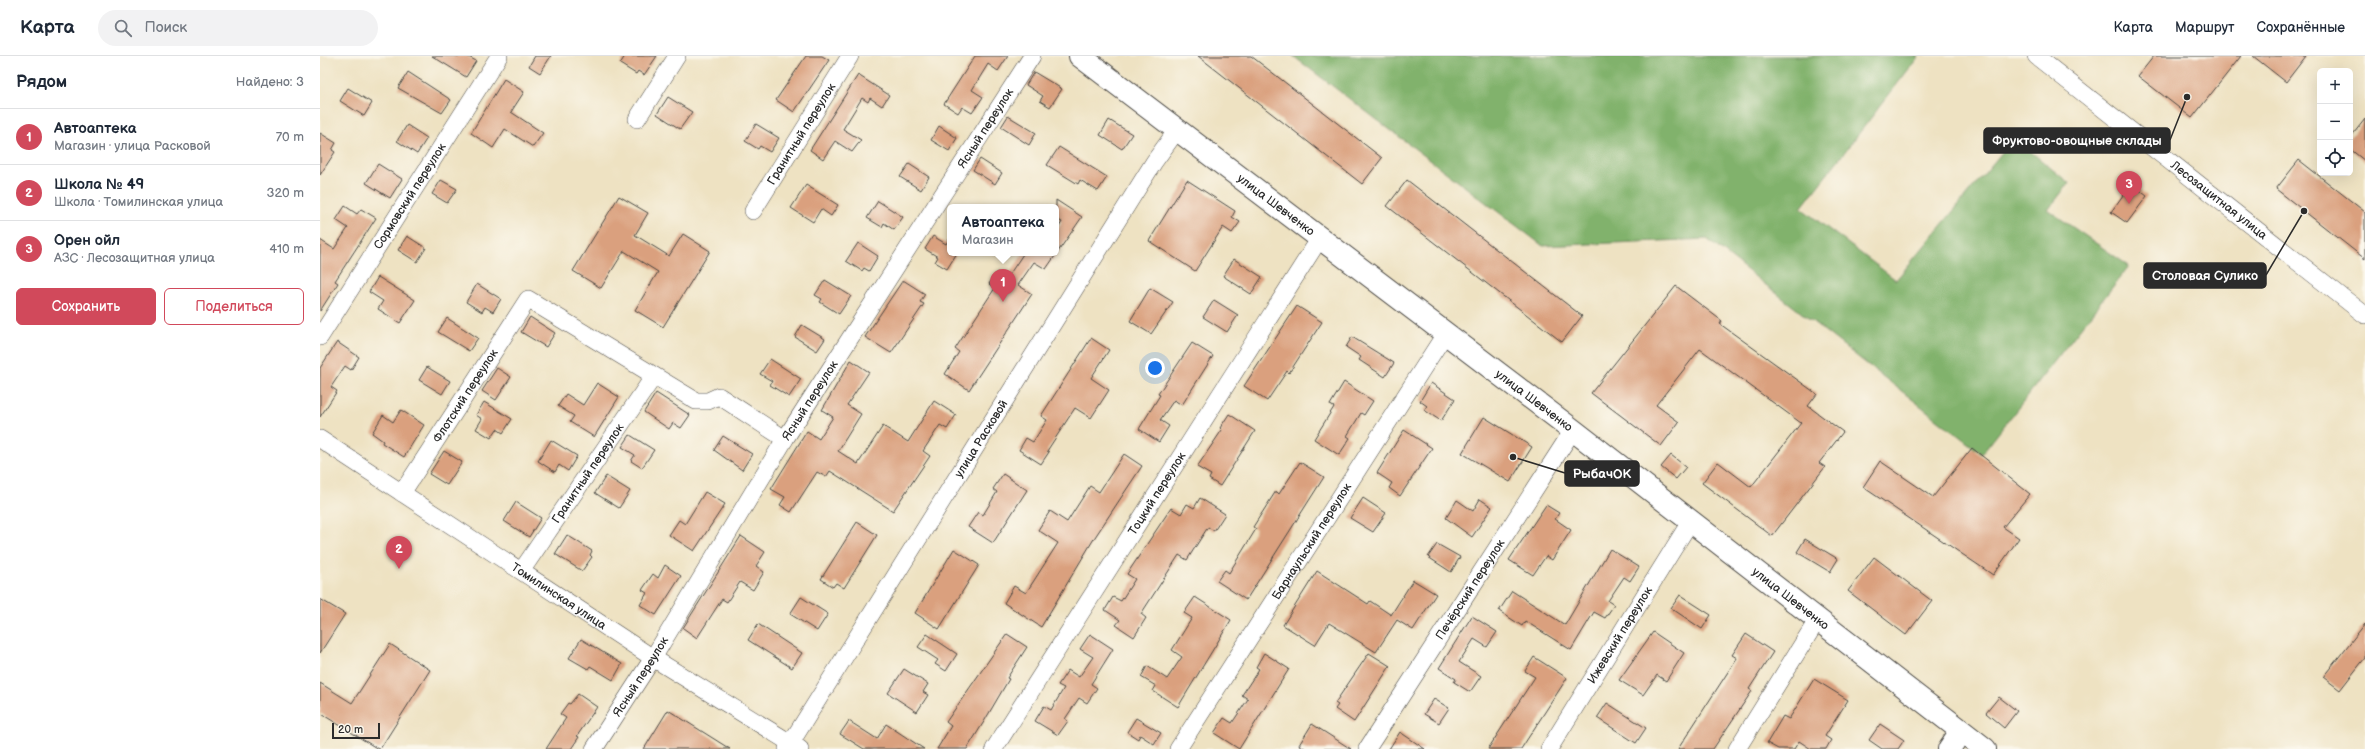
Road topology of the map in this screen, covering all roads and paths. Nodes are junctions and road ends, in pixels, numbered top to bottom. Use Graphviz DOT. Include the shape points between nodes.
graph roads {
  1 [pos="499,56"];
  2 [pos="677,56"];
  3 [pos="850,56"];
  4 [pos="1032,56"];
  5 [pos="1080,56"];
  6 [pos="2036,56"];
  7 [pos="637,119"];
  8 [pos="1177,130"];
  9 [pos="753,211"];
  10 [pos="1320,238"];
  11 [pos="2365,315"];
  12 [pos="1445,334"];
  13 [pos="320,337"];
  14 [pos="654,376"];
  15 [pos="1573,430"];
  16 [pos="320,439"];
  17 [pos="785,439"];
  18 [pos="402,493"];
  19 [pos="1690,522"];
  20 [pos="522,570"];
  21 [pos="1818,619"];
  22 [pos="653,658"];
  23 [pos="1961,731"];
  24 [pos="792,747"];
  25 [pos="594,749"];
  26 [pos="994,749"];
  27 [pos="1178,749"];
  28 [pos="1367,749"];
  29 [pos="1548,749"];
  30 [pos="1737,749"];
  31 [pos="1949,749"];
  32 [pos="1985,749"];
  1 -- 13 [label="street, Сормовский переулок"];
  2 -- 7 [label="street"];
  3 -- 9 [label="street, Гранитный переулок"];
  4 -- 17 [label="street, Ясный переулок"];
  5 -- 8 [label="main road, улица Шевченко"];
  6 -- 11 [label="street, Лесозащитная улица"];
  8 -- 10 [label="main road, улица Шевченко"];
  8 -- 24 [label="street, улица Расковой" via="1150,169"];
  10 -- 12 [label="main road, улица Шевченко"];
  10 -- 26 [label="street, Тоцкий переулок"];
  12 -- 15 [label="main road, улица Шевченко"];
  12 -- 27 [label="street, Барнаульский переулок"];
  14 -- 17 [label="street" via="696,401 708,401 719,396"];
  14 -- 18 [label="street, Флотский переулок" via="528,299"];
  14 -- 20 [label="street, Гранитный переулок"];
  15 -- 19 [label="main road, улица Шевченко"];
  15 -- 28 [label="street, Печёрский переулок"];
  16 -- 18 [label="street, Томилинская улица"];
  17 -- 22 [label="street, Ясный переулок"];
  18 -- 20 [label="street, Томилинская улица"];
  19 -- 21 [label="main road, улица Шевченко"];
  19 -- 29 [label="street, Ижевский переулок"];
  20 -- 22 [label="street, Томилинская улица"];
  21 -- 23 [label="main road, улица Шевченко"];
  21 -- 30 [label="street"];
  22 -- 24 [label="street, Томилинская улица"];
  22 -- 25 [label="street, Ясный переулок"];
  23 -- 31 [label="main road"];
  23 -- 32 [label="main road, улица Шевченко"];
}
